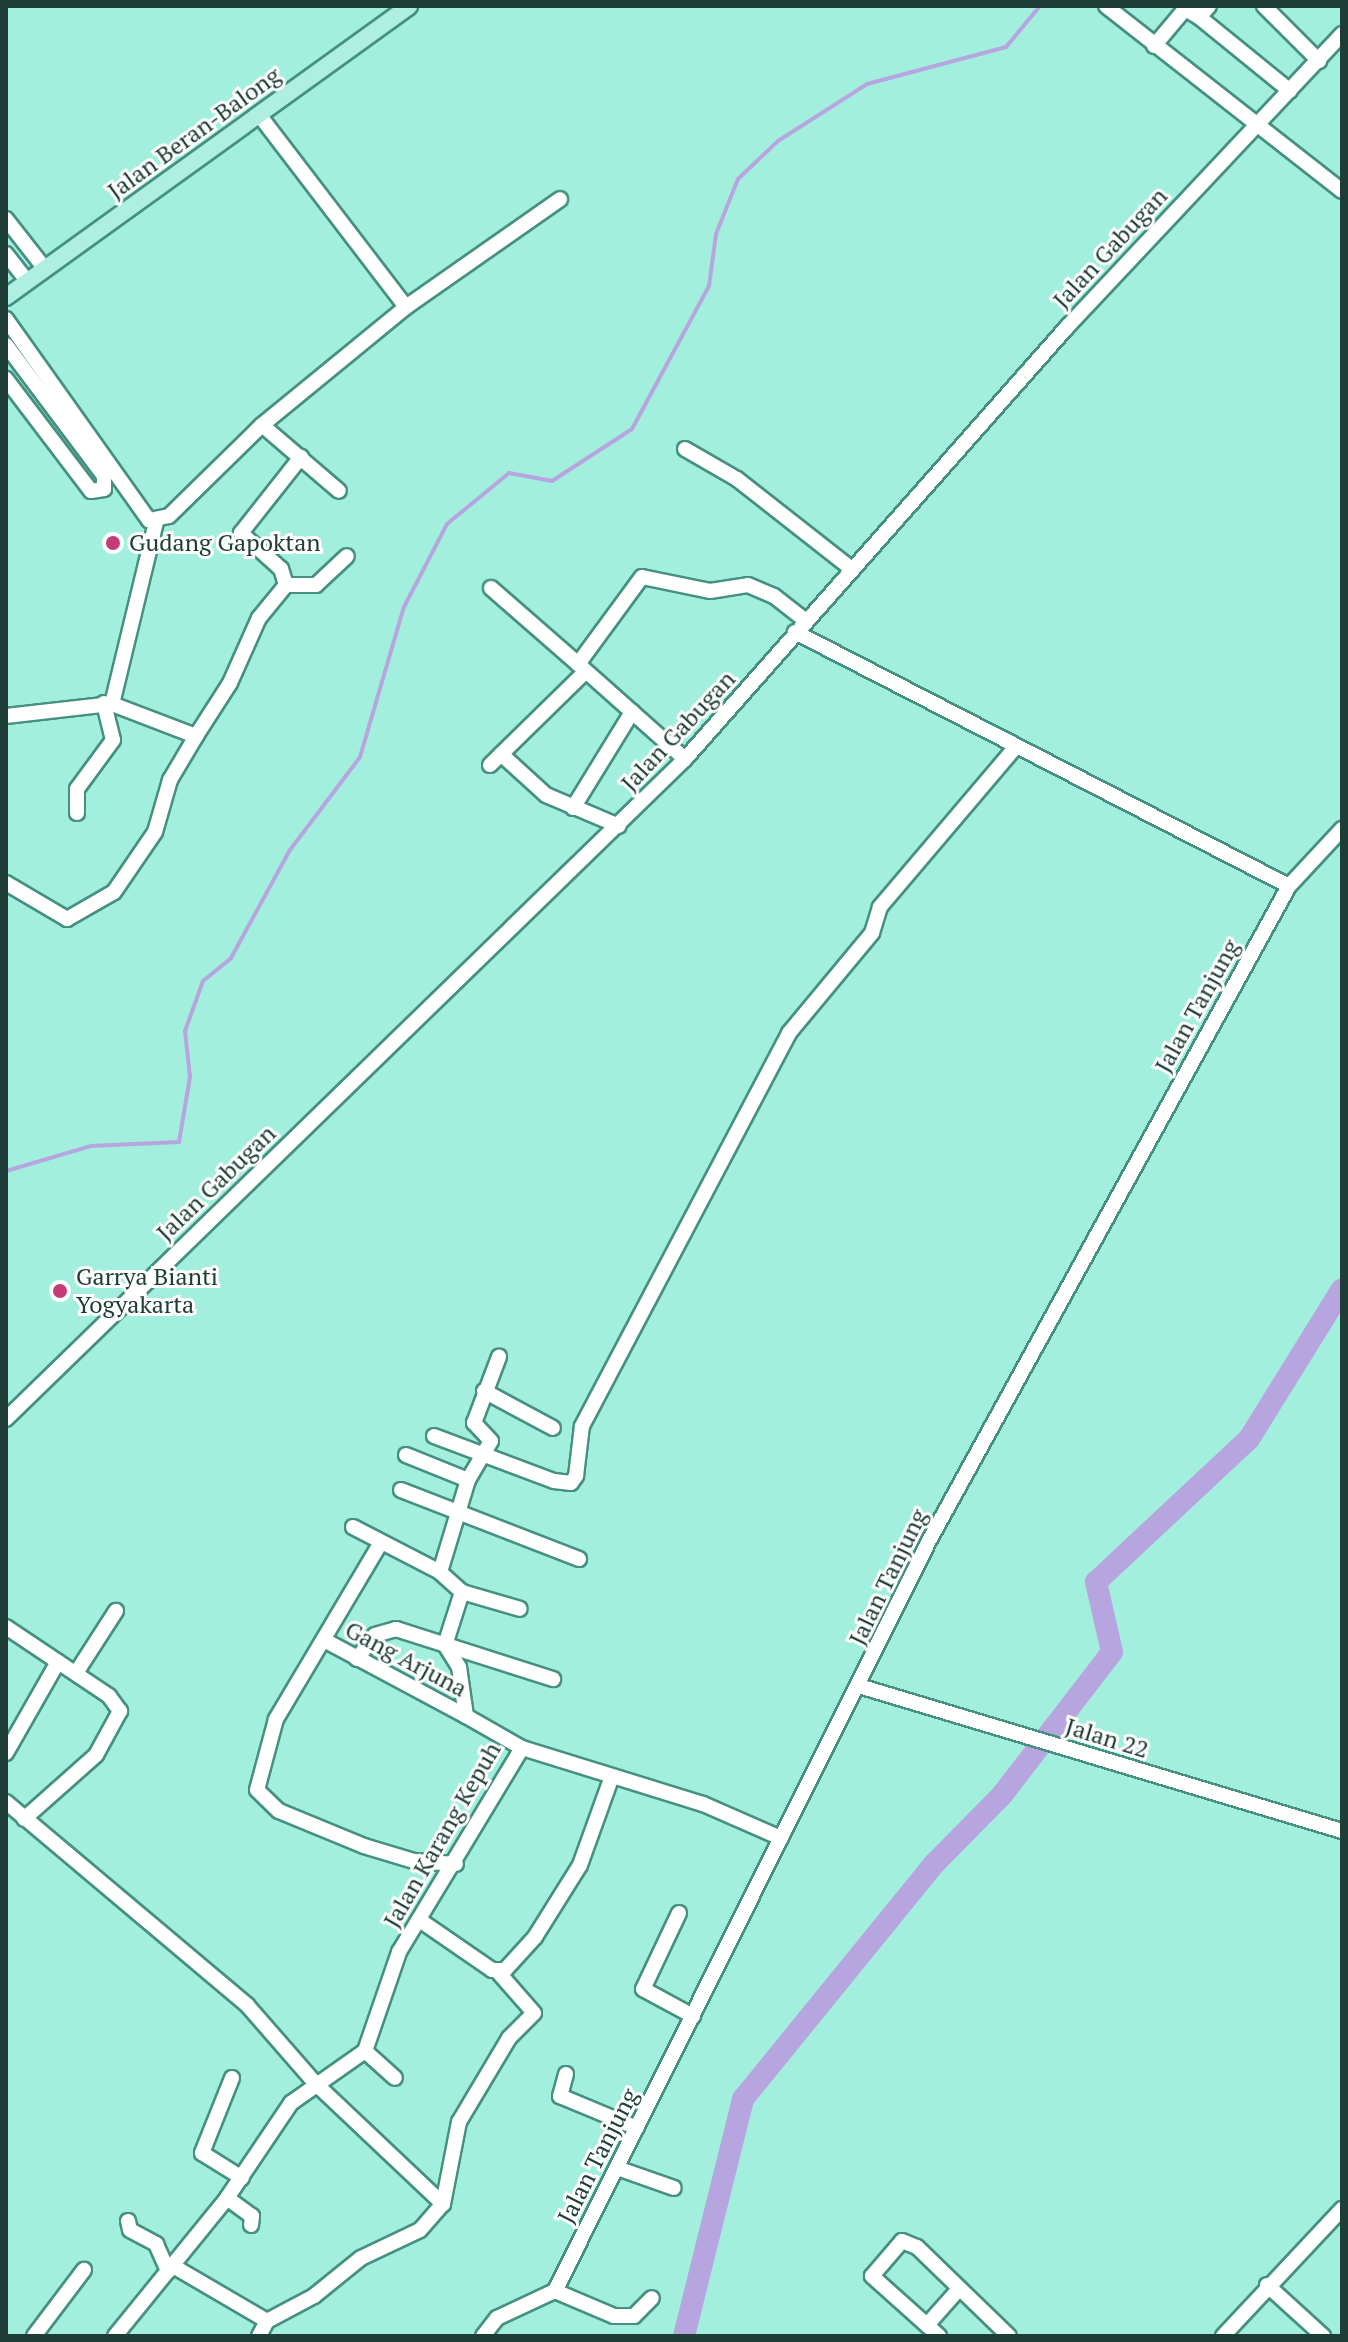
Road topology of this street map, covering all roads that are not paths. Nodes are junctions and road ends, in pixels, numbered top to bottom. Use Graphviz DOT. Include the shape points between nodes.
graph roads {
  1 [pos="409,6"];
  2 [pos="1106,6"];
  3 [pos="1264,6"];
  4 [pos="1204,11"];
  5 [pos="1342,34"];
  6 [pos="1154,46"];
  7 [pos="1336,53"];
  8 [pos="1319,61"];
  9 [pos="1290,91"];
  10 [pos="260,116"];
  11 [pos="1254,127"];
  12 [pos="1342,191"];
  13 [pos="560,199"];
  14 [pos="6,219"];
  15 [pos="6,254"];
  16 [pos="45,269"];
  17 [pos="27,281"];
  18 [pos="6,297"];
  19 [pos="406,307"];
  20 [pos="6,319"];
  21 [pos="6,345"];
  22 [pos="6,379"];
  23 [pos="262,425"];
  24 [pos="685,449"];
  25 [pos="301,457"];
  26 [pos="339,491"];
  27 [pos="156,522"];
  28 [pos="347,556"];
  29 [pos="853,570"];
  30 [pos="286,585"];
  31 [pos="491,588"];
  32 [pos="800,626"];
  33 [pos="581,668"];
  34 [pos="108,703"];
  35 [pos="632,712"];
  36 [pos="6,716"];
  37 [pos="196,736"];
  38 [pos="1015,748"];
  39 [pos="685,759"];
  40 [pos="573,808"];
  41 [pos="77,813"];
  42 [pos="619,826"];
  43 [pos="1342,829"];
  44 [pos="6,883"];
  45 [pos="1289,886"];
  46 [pos="499,1357"];
  47 [pos="484,1391"];
  48 [pos="6,1419"];
  49 [pos="553,1428"];
  50 [pos="434,1436"];
  51 [pos="406,1455"];
  52 [pos="482,1455"];
  53 [pos="468,1480"];
  54 [pos="401,1490"];
  55 [pos="457,1515"];
  56 [pos="353,1527"];
  57 [pos="380,1544"];
  58 [pos="579,1559"];
  59 [pos="440,1572"];
  60 [pos="462,1592"];
  61 [pos="520,1609"];
  62 [pos="116,1611"];
  63 [pos="6,1627"];
  64 [pos="326,1641"];
  65 [pos="445,1645"];
  66 [pos="357,1659"];
  67 [pos="58,1662"];
  68 [pos="76,1673"];
  69 [pos="553,1679"];
  70 [pos="859,1686"];
  71 [pos="466,1716"];
  72 [pos="522,1748"];
  73 [pos="6,1753"];
  74 [pos="611,1779"];
  75 [pos="6,1802"];
  76 [pos="24,1819"];
  77 [pos="1342,1831"];
  78 [pos="781,1838"];
  79 [pos="456,1864"];
  80 [pos="679,1913"];
  81 [pos="421,1921"];
  82 [pos="499,1973"];
  83 [pos="693,2016"];
  84 [pos="365,2051"];
  85 [pos="566,2074"];
  86 [pos="232,2078"];
  87 [pos="395,2078"];
  88 [pos="316,2084"];
  89 [pos="637,2128"];
  90 [pos="617,2168"];
  91 [pos="242,2178"];
  92 [pos="674,2188"];
  93 [pos="227,2198"];
  94 [pos="443,2204"];
  95 [pos="1341,2213"];
  96 [pos="128,2221"];
  97 [pos="251,2225"];
  98 [pos="171,2268"];
  99 [pos="84,2270"];
  100 [pos="1267,2285"];
  101 [pos="959,2289"];
  102 [pos="555,2291"];
  103 [pos="652,2298"];
  104 [pos="267,2321"];
  105 [pos="927,2325"];
  106 [pos="34,2336"];
  107 [pos="115,2336"];
  108 [pos="259,2336"];
  109 [pos="483,2336"];
  110 [pos="939,2336"];
  111 [pos="1009,2336"];
  112 [pos="1223,2336"];
  113 [pos="1323,2336"];
  1 -- 10 [label="main road, Jalan Beran-Balong"];
  2 -- 6 [label="street"];
  3 -- 8 [label="street"];
  4 -- 6 [label="street" via="1185,9"];
  4 -- 9 [label="street"];
  5 -- 7 [label="street, Jalan Gabugan"];
  6 -- 11 [label="street"];
  7 -- 8 [label="street, Jalan Gabugan"];
  8 -- 9 [label="street, Jalan Gabugan"];
  9 -- 11 [label="street, Jalan Gabugan"];
  10 -- 16 [label="main road, Jalan Beran-Balong"];
  10 -- 19 [label="street"];
  11 -- 12 [label="street"];
  11 -- 29 [label="street, Jalan Gabugan"];
  13 -- 19 [label="street"];
  14 -- 16 [label="street"];
  15 -- 17 [label="street"];
  16 -- 17 [label="main road, Jalan Beran-Balong"];
  17 -- 18 [label="main road, Jalan Beran-Balong"];
  19 -- 23 [label="street"];
  20 -- 27 [label="street" via="144,515"];
  21 -- 22 [label="street" via="104,476 104,489 91,491"];
  23 -- 25 [label="street"];
  23 -- 27 [label="street"];
  24 -- 29 [label="street" via="737,479"];
  25 -- 26 [label="street"];
  25 -- 30 [label="street" via="242,526 244,537 281,569"];
  27 -- 34 [label="street"];
  28 -- 30 [label="street" via="316,585"];
  29 -- 32 [label="street, Jalan Gabugan"];
  30 -- 37 [label="street" via="259,618 230,683"];
  31 -- 33 [label="street"];
  32 -- 33 [label="street" via="774,596 745,584 710,591 647,574"];
  32 -- 38 [label="street"];
  32 -- 39 [label="street, Jalan Gabugan"];
  33 -- 35 [label="street"];
  33 -- 40 [label="street" via="496,760"];
  34 -- 36 [label="street"];
  34 -- 37 [label="street"];
  34 -- 41 [label="street" via="113,740 77,789"];
  35 -- 39 [label="street"];
  35 -- 40 [label="street"];
  37 -- 44 [label="street" via="170,780 155,832 114,892 67,919"];
  38 -- 45 [label="street"];
  38 -- 52 [label="street" via="880,907 867,939 789,1033 578,1436 571,1483"];
  39 -- 42 [label="street, Jalan Gabugan"];
  40 -- 42 [label="street"];
  42 -- 48 [label="street, Jalan Gabugan"];
  43 -- 45 [label="street, Jalan Tanjung"];
  45 -- 70 [label="street, Jalan Tanjung" via="930,1539"];
  46 -- 47 [label="street"];
  47 -- 49 [label="street"];
  47 -- 52 [label="street" via="474,1423 491,1441"];
  50 -- 52 [label="street"];
  51 -- 53 [label="street"];
  52 -- 53 [label="street"];
  53 -- 55 [label="street"];
  54 -- 55 [label="street"];
  55 -- 58 [label="street"];
  55 -- 59 [label="street"];
  56 -- 57 [label="street"];
  57 -- 59 [label="street"];
  57 -- 64 [label="street"];
  59 -- 60 [label="street"];
  60 -- 61 [label="street"];
  60 -- 65 [label="street"];
  62 -- 68 [label="street"];
  63 -- 67 [label="street"];
  64 -- 66 [label="street, Gang Arjuna"];
  64 -- 79 [label="street" via="276,1719 257,1790 279,1811 364,1846 414,1861"];
  65 -- 66 [label="street" via="396,1629 375,1635"];
  65 -- 69 [label="street"];
  65 -- 71 [label="street, Jalan Karang Kepuh" via="459,1667"];
  66 -- 71 [label="street, Gang Arjuna"];
  67 -- 68 [label="street"];
  67 -- 73 [label="street"];
  68 -- 76 [label="street" via="118,1703 118,1718 96,1755"];
  70 -- 77 [label="street, Jalan 22"];
  70 -- 78 [label="street, Jalan Tanjung"];
  71 -- 72 [label="street, Jalan Karang Kepuh"];
  72 -- 74 [label="street"];
  72 -- 79 [label="street, Jalan Karang Kepuh"];
  74 -- 78 [label="street" via="703,1804"];
  74 -- 82 [label="street" via="580,1865 535,1937"];
  75 -- 76 [label="street"];
  76 -- 88 [label="street" via="247,2005"];
  78 -- 83 [label="street, Jalan Tanjung"];
  79 -- 81 [label="street, Jalan Karang Kepuh"];
  80 -- 83 [label="street" via="643,1989"];
  81 -- 82 [label="street"];
  81 -- 84 [label="street, Jalan Karang Kepuh" via="391,1969"];
  82 -- 94 [label="street" via="534,2013 509,2038 459,2122"];
  83 -- 89 [label="street, Jalan Tanjung"];
  84 -- 87 [label="street"];
  84 -- 88 [label="street"];
  85 -- 89 [label="street" via="560,2096"];
  86 -- 91 [label="street" via="202,2153"];
  88 -- 91 [label="street" via="277,2121"];
  88 -- 94 [label="street"];
  89 -- 90 [label="street, Jalan Tanjung"];
  90 -- 92 [label="street"];
  90 -- 102 [label="street, Jalan Tanjung"];
  91 -- 93 [label="street"];
  93 -- 97 [label="street" via="252,2216"];
  93 -- 98 [label="street"];
  94 -- 104 [label="street" via="420,2230 384,2244 304,2303"];
  95 -- 100 [label="street"];
  96 -- 98 [label="street" via="130,2230 156,2244"];
  98 -- 104 [label="street"];
  98 -- 107 [label="street"];
  99 -- 106 [label="street"];
  100 -- 112 [label="street"];
  100 -- 113 [label="street"];
  101 -- 105 [label="street"];
  101 -- 105 [label="street" via="911,2241 902,2241 877,2266 872,2276"];
  101 -- 111 [label="street"];
  102 -- 103 [label="street" via="614,2316 634,2316"];
  102 -- 109 [label="street" via="497,2318"];
  104 -- 108 [label="street"];
  105 -- 110 [label="street"];
}
